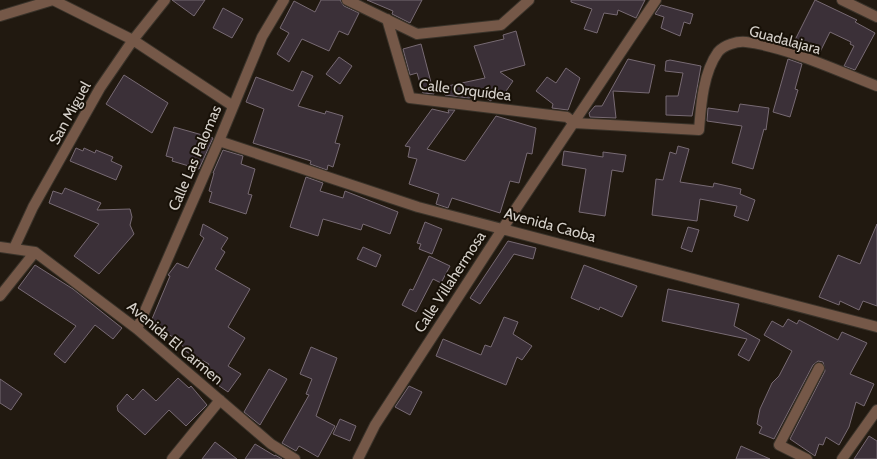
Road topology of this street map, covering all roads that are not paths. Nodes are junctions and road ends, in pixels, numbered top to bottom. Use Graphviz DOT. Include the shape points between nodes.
graph roads {
  1 [pos="53,0"];
  2 [pos="165,0"];
  3 [pos="284,0"];
  4 [pos="348,0"];
  5 [pos="530,0"];
  6 [pos="656,0"];
  7 [pos="842,0"];
  8 [pos="0,16"];
  9 [pos="877,17"];
  10 [pos="387,19"];
  11 [pos="133,40"];
  12 [pos="877,86"];
  13 [pos="233,106"];
  14 [pos="571,120"];
  15 [pos="219,141"];
  16 [pos="503,228"];
  17 [pos="0,247"];
  18 [pos="14,248"];
  19 [pos="35,252"];
  20 [pos="0,296"];
  21 [pos="877,327"];
  22 [pos="137,329"];
  23 [pos="818,368"];
  24 [pos="220,400"];
  25 [pos="877,410"];
  26 [pos="172,459"];
  27 [pos="294,459"];
  28 [pos="358,459"];
  29 [pos="807,459"];
  30 [pos="842,459"];
  1 -- 8 [label="street"];
  1 -- 11 [label="street"];
  2 -- 11 [label="street, San Miguel"];
  3 -- 13 [label="street, Calle Las Palomas" via="262,37"];
  4 -- 10 [label="street"];
  5 -- 10 [label="street" via="501,25 417,34"];
  6 -- 14 [label="street, Calle Villahermosa"];
  7 -- 9 [label="street"];
  10 -- 14 [label="street, Calle Orquídea" via="410,98"];
  11 -- 13 [label="street"];
  11 -- 18 [label="street, San Miguel" via="100,88 33,207"];
  12 -- 14 [label="street, Guadalajara" via="791,54 745,42 730,44 719,52 703,86 699,130"];
  13 -- 15 [label="street, Calle Las Palomas"];
  14 -- 16 [label="street, Calle Villahermosa"];
  15 -- 16 [label="street, Avenida Caoba" via="418,206"];
  15 -- 22 [label="street, Calle Las Palomas"];
  16 -- 21 [label="street, Avenida Caoba"];
  16 -- 28 [label="street, Calle Villahermosa" via="375,425"];
  17 -- 18 [label="street"];
  18 -- 19 [label="street"];
  19 -- 20 [label="street"];
  19 -- 22 [label="street, Avenida El Carmen"];
  22 -- 24 [label="street, Avenida El Carmen"];
  23 -- 29 [label="street" via="780,445"];
  24 -- 26 [label="street"];
  24 -- 27 [label="street, Avenida El Carmen" via="271,444"];
  25 -- 30 [label="street"];
}
